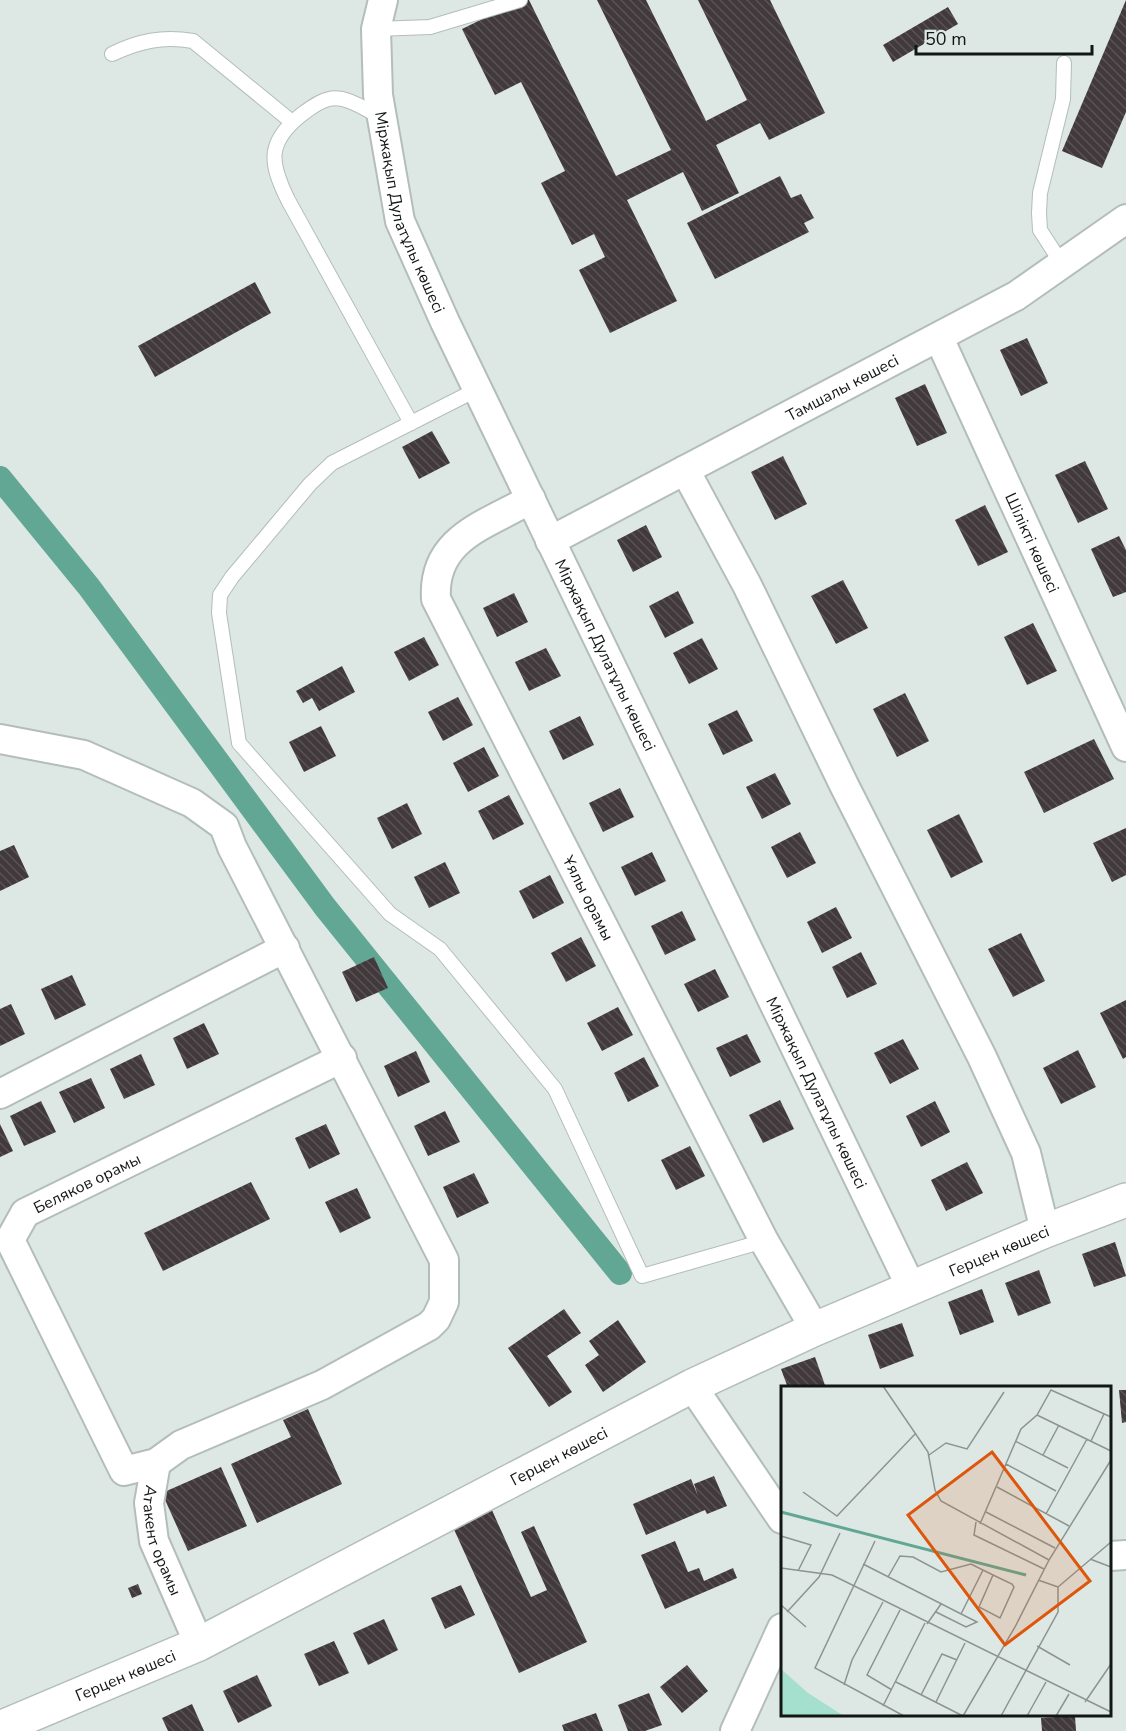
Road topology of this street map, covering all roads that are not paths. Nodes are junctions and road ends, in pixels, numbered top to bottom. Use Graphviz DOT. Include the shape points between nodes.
graph roads {
  1 [pos="383,0"];
  2 [pos="520,0"];
  3 [pos="376,29"];
  4 [pos="112,54"];
  5 [pos="1064,63"];
  6 [pos="382,117"];
  7 [pos="292,122"];
  8 [pos="1126,219"];
  9 [pos="1062,264"];
  10 [pos="939,338"];
  11 [pos="478,389"];
  12 [pos="411,423"];
  13 [pos="685,470"];
  14 [pos="531,499"];
  15 [pos="550,541"];
  16 [pos="0,739"];
  17 [pos="1126,747"];
  18 [pos="285,948"];
  19 [pos="342,1058"];
  20 [pos="0,1094"];
  21 [pos="1126,1200"];
  22 [pos="1045,1231"];
  23 [pos="764,1241"];
  24 [pos="911,1287"];
  25 [pos="815,1329"];
  26 [pos="692,1386"];
  27 [pos="156,1463"];
  28 [pos="124,1471"];
  29 [pos="781,1516"];
  30 [pos="1126,1555"];
  31 [pos="1111,1556"];
  32 [pos="781,1632"];
  33 [pos="199,1644"];
  34 [pos="0,1728"];
  35 [pos="735,1731"];
  1 -- 3 [label="street, Міржақып Дулатұлы көшесі"];
  2 -- 3 [label="lane" via="430,27"];
  3 -- 6 [label="street, Міржақып Дулатұлы көшесі"];
  4 -- 7 [label="lane" via="154,39 193,41"];
  5 -- 9 [label="lane" via="1064,99 1040,193 1039,213 1040,230"];
  6 -- 7 [label="lane" via="348,100 330,98"];
  6 -- 11 [label="street, Міржақып Дулатұлы көшесі" via="400,221"];
  7 -- 12 [label="lane" via="279,136 273,158 277,177"];
  8 -- 9 [label="street, Тамшалы көшесі"];
  9 -- 10 [label="street, Тамшалы көшесі" via="1016,296"];
  10 -- 13 [label="street, Тамшалы көшесі"];
  10 -- 17 [label="street, Шілікті көшесі"];
  11 -- 12 [label="lane"];
  11 -- 14 [label="street, Міржақып Дулатұлы көшесі"];
  12 -- 23 [label="lane" via="332,463 303,492 220,595 219,613 239,743 390,914 440,950 555,1089 642,1276"];
  13 -- 15 [label="street, Тамшалы көшесі"];
  13 -- 22 [label="street" via="747,585 843,785 982,1057 1026,1153"];
  14 -- 15 [label="street, Міржақып Дулатұлы көшесі"];
  14 -- 23 [label="street, Ұялы орамы" via="455,542 440,563 436,599"];
  15 -- 24 [label="street, Міржақып Дулатұлы көшесі"];
  16 -- 18 [label="street" via="84,755 192,803 224,826"];
  18 -- 19 [label="street"];
  18 -- 20 [label="street"];
  19 -- 27 [label="street" via="444,1260 444,1302 429,1326 364,1364 181,1445"];
  19 -- 28 [label="street, Беляков орамы" via="25,1213 10,1240"];
  21 -- 22 [label="street, Герцен көшесі"];
  22 -- 24 [label="street, Герцен көшесі"];
  23 -- 25 [label="street, Ұялы орамы"];
  24 -- 25 [label="street, Герцен көшесі"];
  25 -- 26 [label="street, Герцен көшесі"];
  26 -- 29 [label="street"];
  26 -- 33 [label="street, Герцен көшесі"];
  27 -- 28 [label="street, Атакент орамы"];
  27 -- 33 [label="street, Атакент орамы" via="149,1503 154,1541"];
  30 -- 31 [label="street"];
  32 -- 35 [label="street"];
  33 -- 34 [label="street, Герцен көшесі"];
}
